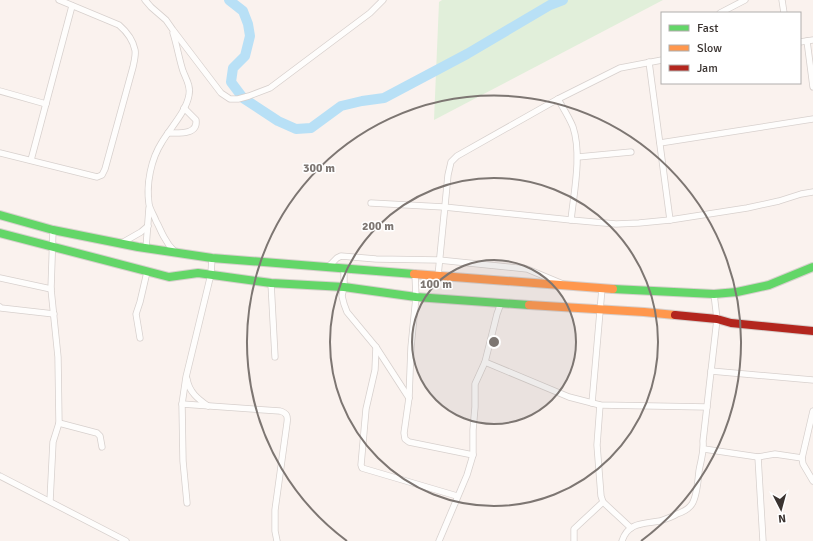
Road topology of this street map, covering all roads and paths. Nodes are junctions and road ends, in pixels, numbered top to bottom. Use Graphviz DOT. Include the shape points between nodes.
graph roads {
  1 [pos="59,0"];
  2 [pos="145,0"];
  3 [pos="383,0"];
  4 [pos="745,0"];
  5 [pos="782,0"];
  6 [pos="72,6"];
  7 [pos="722,12"];
  8 [pos="784,12"];
  9 [pos="173,30"];
  10 [pos="810,41"];
  11 [pos="661,60"];
  12 [pos="649,62"];
  13 [pos="813,87"];
  14 [pos="0,91"];
  15 [pos="558,99"];
  16 [pos="46,104"];
  17 [pos="184,108"];
  18 [pos="813,120"];
  19 [pos="168,133"];
  20 [pos="660,143"];
  21 [pos="631,152"];
  22 [pos="0,153"];
  23 [pos="578,156"];
  24 [pos="31,160"];
  25 [pos="813,192"];
  26 [pos="371,203"];
  27 [pos="149,204"];
  28 [pos="444,207"];
  29 [pos="1,217"];
  30 [pos="571,220"];
  31 [pos="670,220"];
  32 [pos="148,226"];
  33 [pos="52,230"];
  34 [pos="0,233"];
  35 [pos="120,244"];
  36 [pos="52,246"];
  37 [pos="146,248"];
  38 [pos="175,252"];
  39 [pos="212,258"];
  40 [pos="439,260"];
  41 [pos="813,266"];
  42 [pos="328,267"];
  43 [pos="344,268"];
  44 [pos="147,272"];
  45 [pos="211,274"];
  46 [pos="415,274"];
  47 [pos="438,276"];
  48 [pos="0,278"];
  49 [pos="271,283"];
  50 [pos="567,285"];
  51 [pos="344,287"];
  52 [pos="51,288"];
  53 [pos="602,288"];
  54 [pos="714,294"];
  55 [pos="416,297"];
  56 [pos="501,302"];
  57 [pos="0,307"];
  58 [pos="601,310"];
  59 [pos="54,314"];
  60 [pos="717,319"];
  61 [pos="813,331"];
  62 [pos="140,338"];
  63 [pos="376,347"];
  64 [pos="275,357"];
  65 [pos="485,362"];
  66 [pos="711,371"];
  67 [pos="186,377"];
  68 [pos="813,380"];
  69 [pos="408,398"];
  70 [pos="592,403"];
  71 [pos="182,404"];
  72 [pos="600,405"];
  73 [pos="210,406"];
  74 [pos="707,407"];
  75 [pos="813,411"];
  76 [pos="59,423"];
  77 [pos="102,447"];
  78 [pos="704,449"];
  79 [pos="473,455"];
  80 [pos="758,457"];
  81 [pos="802,458"];
  82 [pos="0,476"];
  83 [pos="813,480"];
  84 [pos="458,496"];
  85 [pos="50,501"];
  86 [pos="603,502"];
  87 [pos="187,503"];
  88 [pos="631,528"];
  89 [pos="126,541"];
  90 [pos="277,541"];
  91 [pos="439,541"];
  92 [pos="574,541"];
  93 [pos="622,541"];
  94 [pos="763,541"];
  1 -- 6 [label="street"];
  2 -- 9 [label="street"];
  3 -- 9 [label="street" via="270,88 238,99 230,99 221,93"];
  4 -- 7 [label="street"];
  5 -- 8 [label="street"];
  6 -- 16 [label="street"];
  6 -- 24 [label="street" via="125,30 132,40 135,51 134,67 102,175 88,175"];
  9 -- 17 [label="street" via="190,92"];
  10 -- 13 [label="street"];
  11 -- 12 [label="street"];
  12 -- 15 [label="street" via="620,68"];
  12 -- 20 [label="street"];
  14 -- 16 [label="street"];
  15 -- 23 [label="street" via="573,127"];
  15 -- 28 [label="street" via="456,156 449,168"];
  16 -- 24 [label="street"];
  17 -- 19 [label="street"];
  17 -- 19 [label="street" via="196,120 197,125 188,132"];
  18 -- 20 [label="street"];
  19 -- 27 [label="street" via="151,167"];
  20 -- 31 [label="street"];
  21 -- 23 [label="street"];
  22 -- 24 [label="street"];
  23 -- 30 [label="street"];
  25 -- 31 [label="street" via="747,208"];
  26 -- 28 [label="street"];
  27 -- 32 [label="street"];
  27 -- 38 [label="street" via="164,238"];
  28 -- 30 [label="street"];
  28 -- 40 [label="street"];
  29 -- 33 [label="street"];
  30 -- 31 [label="street" via="616,224"];
  32 -- 35 [label="street"];
  32 -- 37 [label="street"];
  33 -- 35 [label="street"];
  33 -- 36 [label="street"];
  34 -- 36 [label="street"];
  35 -- 37 [label="street"];
  36 -- 44 [label="street"];
  36 -- 52 [label="street"];
  37 -- 38 [label="street"];
  38 -- 39 [label="street"];
  39 -- 42 [label="street"];
  39 -- 45 [label="street"];
  40 -- 42 [label="street" via="341,256"];
  40 -- 47 [label="street"];
  40 -- 50 [label="street" via="527,269"];
  41 -- 54 [label="street" via="759,288"];
  42 -- 43 [label="street"];
  43 -- 46 [label="street"];
  43 -- 51 [label="street"];
  44 -- 45 [label="street" via="169,277 191,273"];
  44 -- 62 [label="street" via="136,314"];
  45 -- 49 [label="street"];
  45 -- 67 [label="street"];
  46 -- 47 [label="street"];
  46 -- 55 [label="street"];
  47 -- 50 [label="street"];
  48 -- 52 [label="street"];
  49 -- 51 [label="street"];
  49 -- 64 [label="street"];
  50 -- 53 [label="street"];
  51 -- 55 [label="street"];
  51 -- 63 [label="street" via="342,296 347,312"];
  52 -- 59 [label="street"];
  53 -- 54 [label="street"];
  53 -- 58 [label="street"];
  54 -- 60 [label="street"];
  55 -- 56 [label="street"];
  55 -- 69 [label="street"];
  56 -- 58 [label="street"];
  56 -- 65 [label="street"];
  57 -- 59 [label="street"];
  58 -- 60 [label="street"];
  58 -- 70 [label="street"];
  59 -- 76 [label="street" via="58,357"];
  60 -- 61 [label="street" via="732,323"];
  60 -- 66 [label="street"];
  63 -- 69 [label="street"];
  63 -- 84 [label="street" via="375,370 366,409 362,468"];
  65 -- 70 [label="street" via="569,397"];
  65 -- 79 [label="street" via="475,384"];
  66 -- 68 [label="street"];
  66 -- 74 [label="street"];
  67 -- 71 [label="street"];
  67 -- 73 [label="street" via="194,395"];
  69 -- 79 [label="street" via="405,439 409,442"];
  70 -- 72 [label="street"];
  71 -- 73 [label="street"];
  71 -- 87 [label="street"];
  72 -- 74 [label="street"];
  72 -- 86 [label="street" via="597,444 599,485"];
  73 -- 90 [label="street" via="280,410 288,416 275,510"];
  74 -- 78 [label="street"];
  75 -- 81 [label="street"];
  76 -- 77 [label="street" via="97,434 100,436"];
  76 -- 85 [label="street" via="53,442"];
  78 -- 80 [label="street"];
  78 -- 88 [label="street" via="692,505 686,511 672,517"];
  79 -- 84 [label="street"];
  80 -- 81 [label="street" via="775,454"];
  80 -- 94 [label="street"];
  81 -- 83 [label="street"];
  82 -- 85 [label="street"];
  84 -- 91 [label="street"];
  85 -- 89 [label="street"];
  86 -- 88 [label="street"];
  86 -- 92 [label="street" via="574,530"];
  88 -- 93 [label="street" via="624,534"];
}
